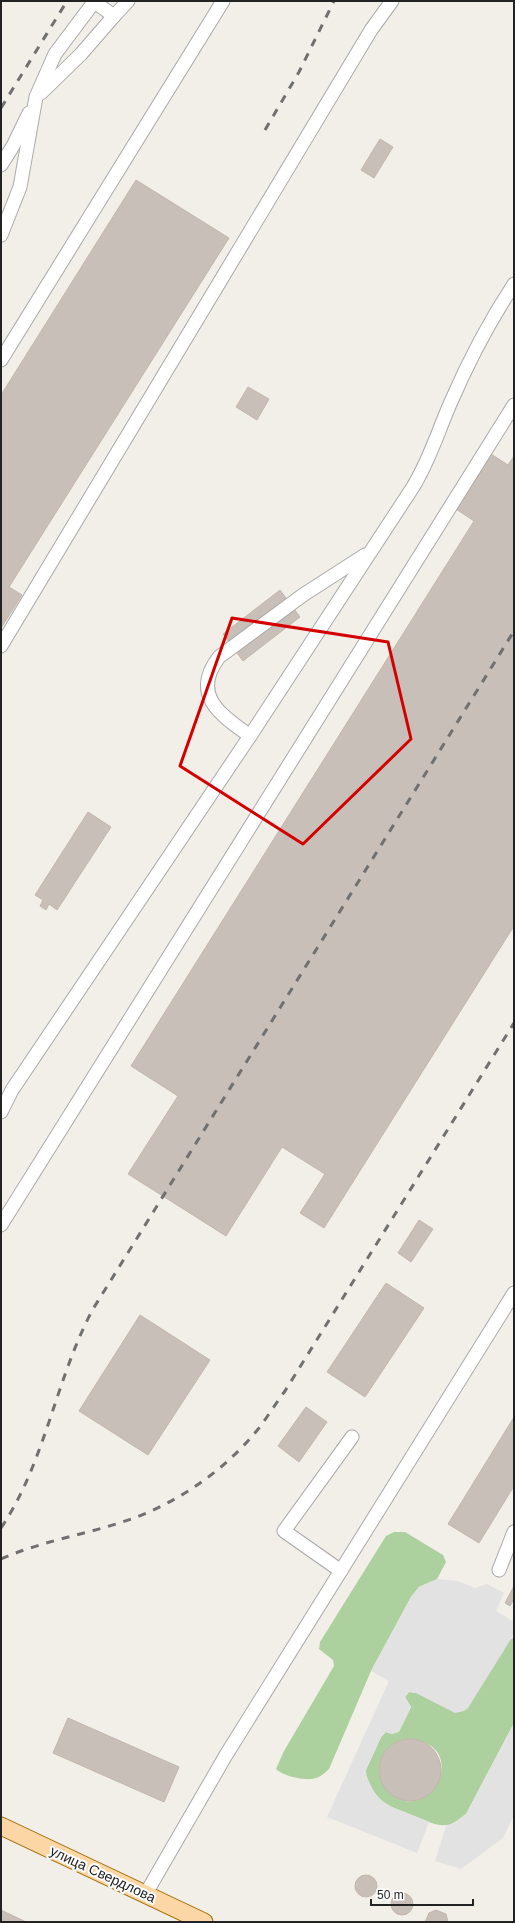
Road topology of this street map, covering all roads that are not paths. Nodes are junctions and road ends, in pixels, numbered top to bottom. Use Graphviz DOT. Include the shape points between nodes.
graph roads {
  1 [pos="94,1"];
  2 [pos="128,1"];
  3 [pos="222,1"];
  4 [pos="392,1"];
  5 [pos="114,16"];
  6 [pos="36,97"];
  7 [pos="1,165"];
  8 [pos="1,235"];
  9 [pos="514,284"];
  10 [pos="1,360"];
  11 [pos="514,405"];
  12 [pos="369,552"];
  13 [pos="1,646"];
  14 [pos="250,736"];
  15 [pos="1,1112"];
  16 [pos="1,1225"];
  17 [pos="514,1293"];
  18 [pos="352,1437"];
  19 [pos="514,1532"];
  20 [pos="499,1570"];
  21 [pos="341,1571"];
  22 [pos="1,1826"];
  23 [pos="145,1895"];
  24 [pos="204,1922"];
  1 -- 5 [label="lane"];
  1 -- 6 [label="lane" via="54,54"];
  2 -- 5 [label="lane"];
  3 -- 10 [label="lane"];
  4 -- 13 [label="lane" via="371,30"];
  5 -- 6 [label="lane" via="81,54"];
  6 -- 7 [label="lane"];
  6 -- 8 [label="lane" via="20,187"];
  9 -- 12 [label="lane" via="474,351 426,466"];
  11 -- 16 [label="lane"];
  12 -- 14 [label="lane"];
  12 -- 14 [label="lane" via="303,595 214,663 208,683 208,695 221,715"];
  14 -- 15 [label="lane" via="12,1090"];
  17 -- 21 [label="lane"];
  18 -- 21 [label="lane" via="284,1531"];
  19 -- 20 [label="lane"];
  21 -- 23 [label="lane" via="226,1755"];
  22 -- 23 [label="main road, улица Свердлова"];
  23 -- 24 [label="main road, улица Свердлова"];
}
